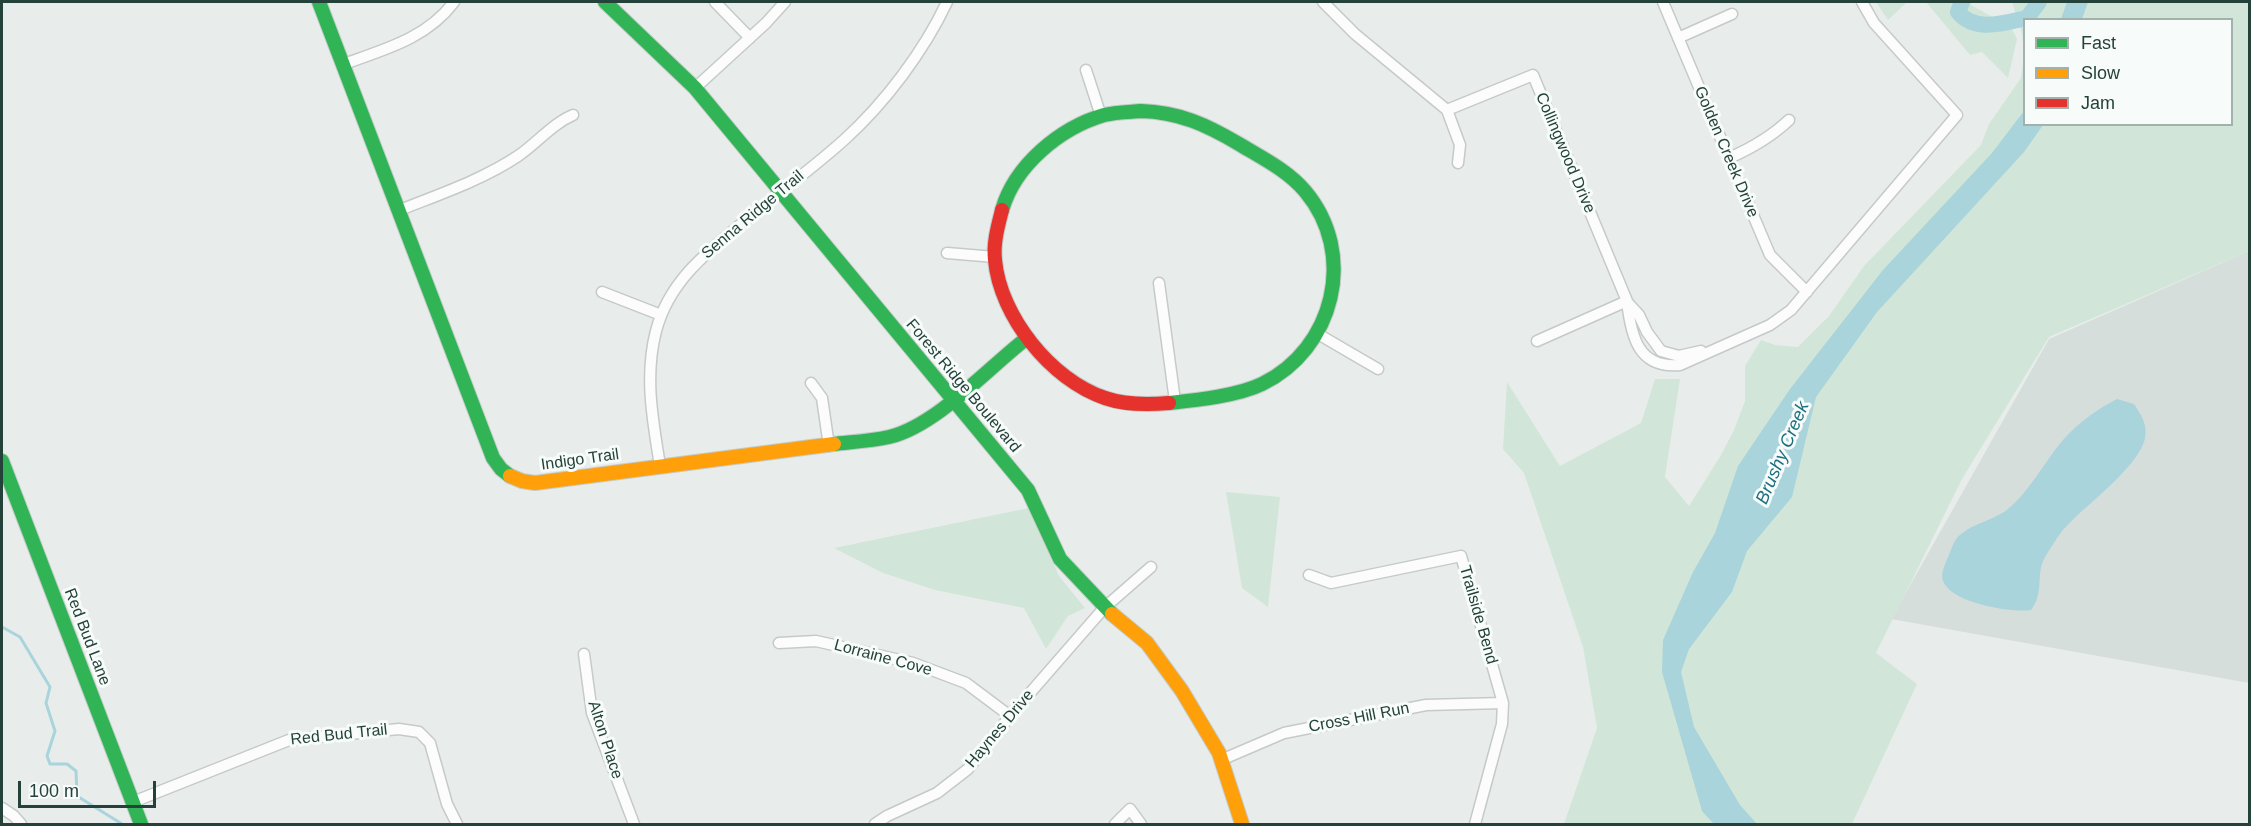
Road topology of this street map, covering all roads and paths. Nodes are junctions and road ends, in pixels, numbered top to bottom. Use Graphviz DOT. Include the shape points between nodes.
graph roads {
  1 [pos="319,2"];
  2 [pos="454,2"];
  3 [pos="605,2"];
  4 [pos="716,2"];
  5 [pos="785,2"];
  6 [pos="947,2"];
  7 [pos="1323,2"];
  8 [pos="1663,2"];
  9 [pos="1862,2"];
  10 [pos="1732,14"];
  11 [pos="1678,38"];
  12 [pos="750,39"];
  13 [pos="344,64"];
  14 [pos="1086,70"];
  15 [pos="695,88"];
  16 [pos="1447,110"];
  17 [pos="573,115"];
  18 [pos="1101,116"];
  19 [pos="1789,120"];
  20 [pos="1729,158"];
  21 [pos="1458,164"];
  22 [pos="781,191"];
  23 [pos="400,210"];
  24 [pos="947,253"];
  25 [pos="995,257"];
  26 [pos="1159,283"];
  27 [pos="602,292"];
  28 [pos="1807,292"];
  29 [pos="1627,302"];
  30 [pos="661,315"];
  31 [pos="1318,334"];
  32 [pos="1027,338"];
  33 [pos="1537,340"];
  34 [pos="1724,345"];
  35 [pos="1378,369"];
  36 [pos="811,383"];
  37 [pos="953,400"];
  38 [pos="1175,401"];
  39 [pos="829,446"];
  40 [pos="2,461"];
  41 [pos="660,466"];
  42 [pos="1150,567"];
  43 [pos="1309,575"];
  44 [pos="1104,608"];
  45 [pos="779,643"];
  46 [pos="584,654"];
  47 [pos="1503,703"];
  48 [pos="1010,716"];
  49 [pos="1221,760"];
  50 [pos="133,802"];
  51 [pos="2,808"];
  52 [pos="21,825"];
  53 [pos="141,825"];
  54 [pos="457,825"];
  55 [pos="634,825"];
  56 [pos="875,825"];
  57 [pos="1115,825"];
  58 [pos="1141,825"];
  59 [pos="1242,825"];
  60 [pos="1475,825"];
  1 -- 13 [label="street, Indigo Trail"];
  2 -- 13 [label="street" via="411,39"];
  3 -- 15 [label="street, Forest Ridge Boulevard"];
  4 -- 12 [label="street"];
  5 -- 12 [label="street"];
  6 -- 22 [label="street, Senna Ridge Trail" via="889,92 844,140"];
  7 -- 16 [label="street"];
  8 -- 11 [label="street, Golden Creek Drive"];
  9 -- 28 [label="street, Collingwood Drive" via="1874,22 1957,115"];
  10 -- 11 [label="street"];
  11 -- 20 [label="street, Golden Creek Drive"];
  12 -- 15 [label="street"];
  13 -- 23 [label="street, Indigo Trail"];
  14 -- 18 [label="street"];
  15 -- 22 [label="street, Forest Ridge Boulevard"];
  16 -- 21 [label="street" via="1460,145"];
  16 -- 29 [label="street, Collingwood Drive" via="1533,75"];
  17 -- 23 [label="street" via="499,168"];
  18 -- 25 [label="street" via="1046,147 1014,183 997,225"];
  18 -- 31 [label="street" via="1142,111 1187,117 1279,167 1297,183 1321,214 1333,252 1332,298"];
  19 -- 20 [label="street" via="1752,148"];
  20 -- 28 [label="street, Golden Creek Drive" via="1770,255"];
  22 -- 30 [label="street, Senna Ridge Trail" via="690,268"];
  22 -- 37 [label="street, Forest Ridge Boulevard"];
  23 -- 41 [label="street, Indigo Trail" via="492,458 501,471 517,480 535,483"];
  24 -- 25 [label="street"];
  25 -- 32 [label="street" via="1005,302"];
  26 -- 38 [label="street"];
  27 -- 30 [label="street"];
  28 -- 34 [label="street, Collingwood Drive" via="1770,325"];
  29 -- 33 [label="street"];
  29 -- 34 [label="street, Collingwood Drive" via="1661,351 1679,356"];
  29 -- 34 [label="street, Collingwood Drive" via="1638,345 1656,363 1680,365"];
  30 -- 41 [label="street, Senna Ridge Trail" via="649,379"];
  31 -- 35 [label="street"];
  31 -- 38 [label="street" via="1290,366 1262,384 1234,393"];
  32 -- 37 [label="street, Indigo Trail"];
  32 -- 38 [label="street" via="1058,372 1098,396 1129,404"];
  36 -- 39 [label="street" via="822,398"];
  37 -- 39 [label="street, Indigo Trail" via="905,432 874,441"];
  37 -- 44 [label="street, Forest Ridge Boulevard" via="1028,490 1060,559"];
  39 -- 41 [label="street, Indigo Trail"];
  40 -- 50 [label="street, Red Bud Lane"];
  42 -- 44 [label="street, Haynes Drive"];
  43 -- 47 [label="street, Trailside Bend" via="1331,583 1461,556"];
  44 -- 48 [label="street, Haynes Drive"];
  44 -- 49 [label="street, Forest Ridge Boulevard" via="1147,643 1182,690"];
  45 -- 48 [label="street, Lorraine Cove" via="816,641 913,663 966,683"];
  46 -- 55 [label="street, Alton Place" via="592,712"];
  47 -- 49 [label="street, Cross Hill Run" via="1426,705 1284,733"];
  47 -- 60 [label="street, Trailside Bend" via="1502,724"];
  48 -- 56 [label="street, Haynes Drive" via="968,770 937,793"];
  49 -- 59 [label="street, Forest Ridge Boulevard"];
  50 -- 53 [label="street, Red Bud Lane"];
  50 -- 54 [label="street, Red Bud Trail" via="289,740 386,729 411,730 430,743"];
  51 -- 52 [label="street"];
  57 -- 58 [label="street" via="1130,809"];
}
